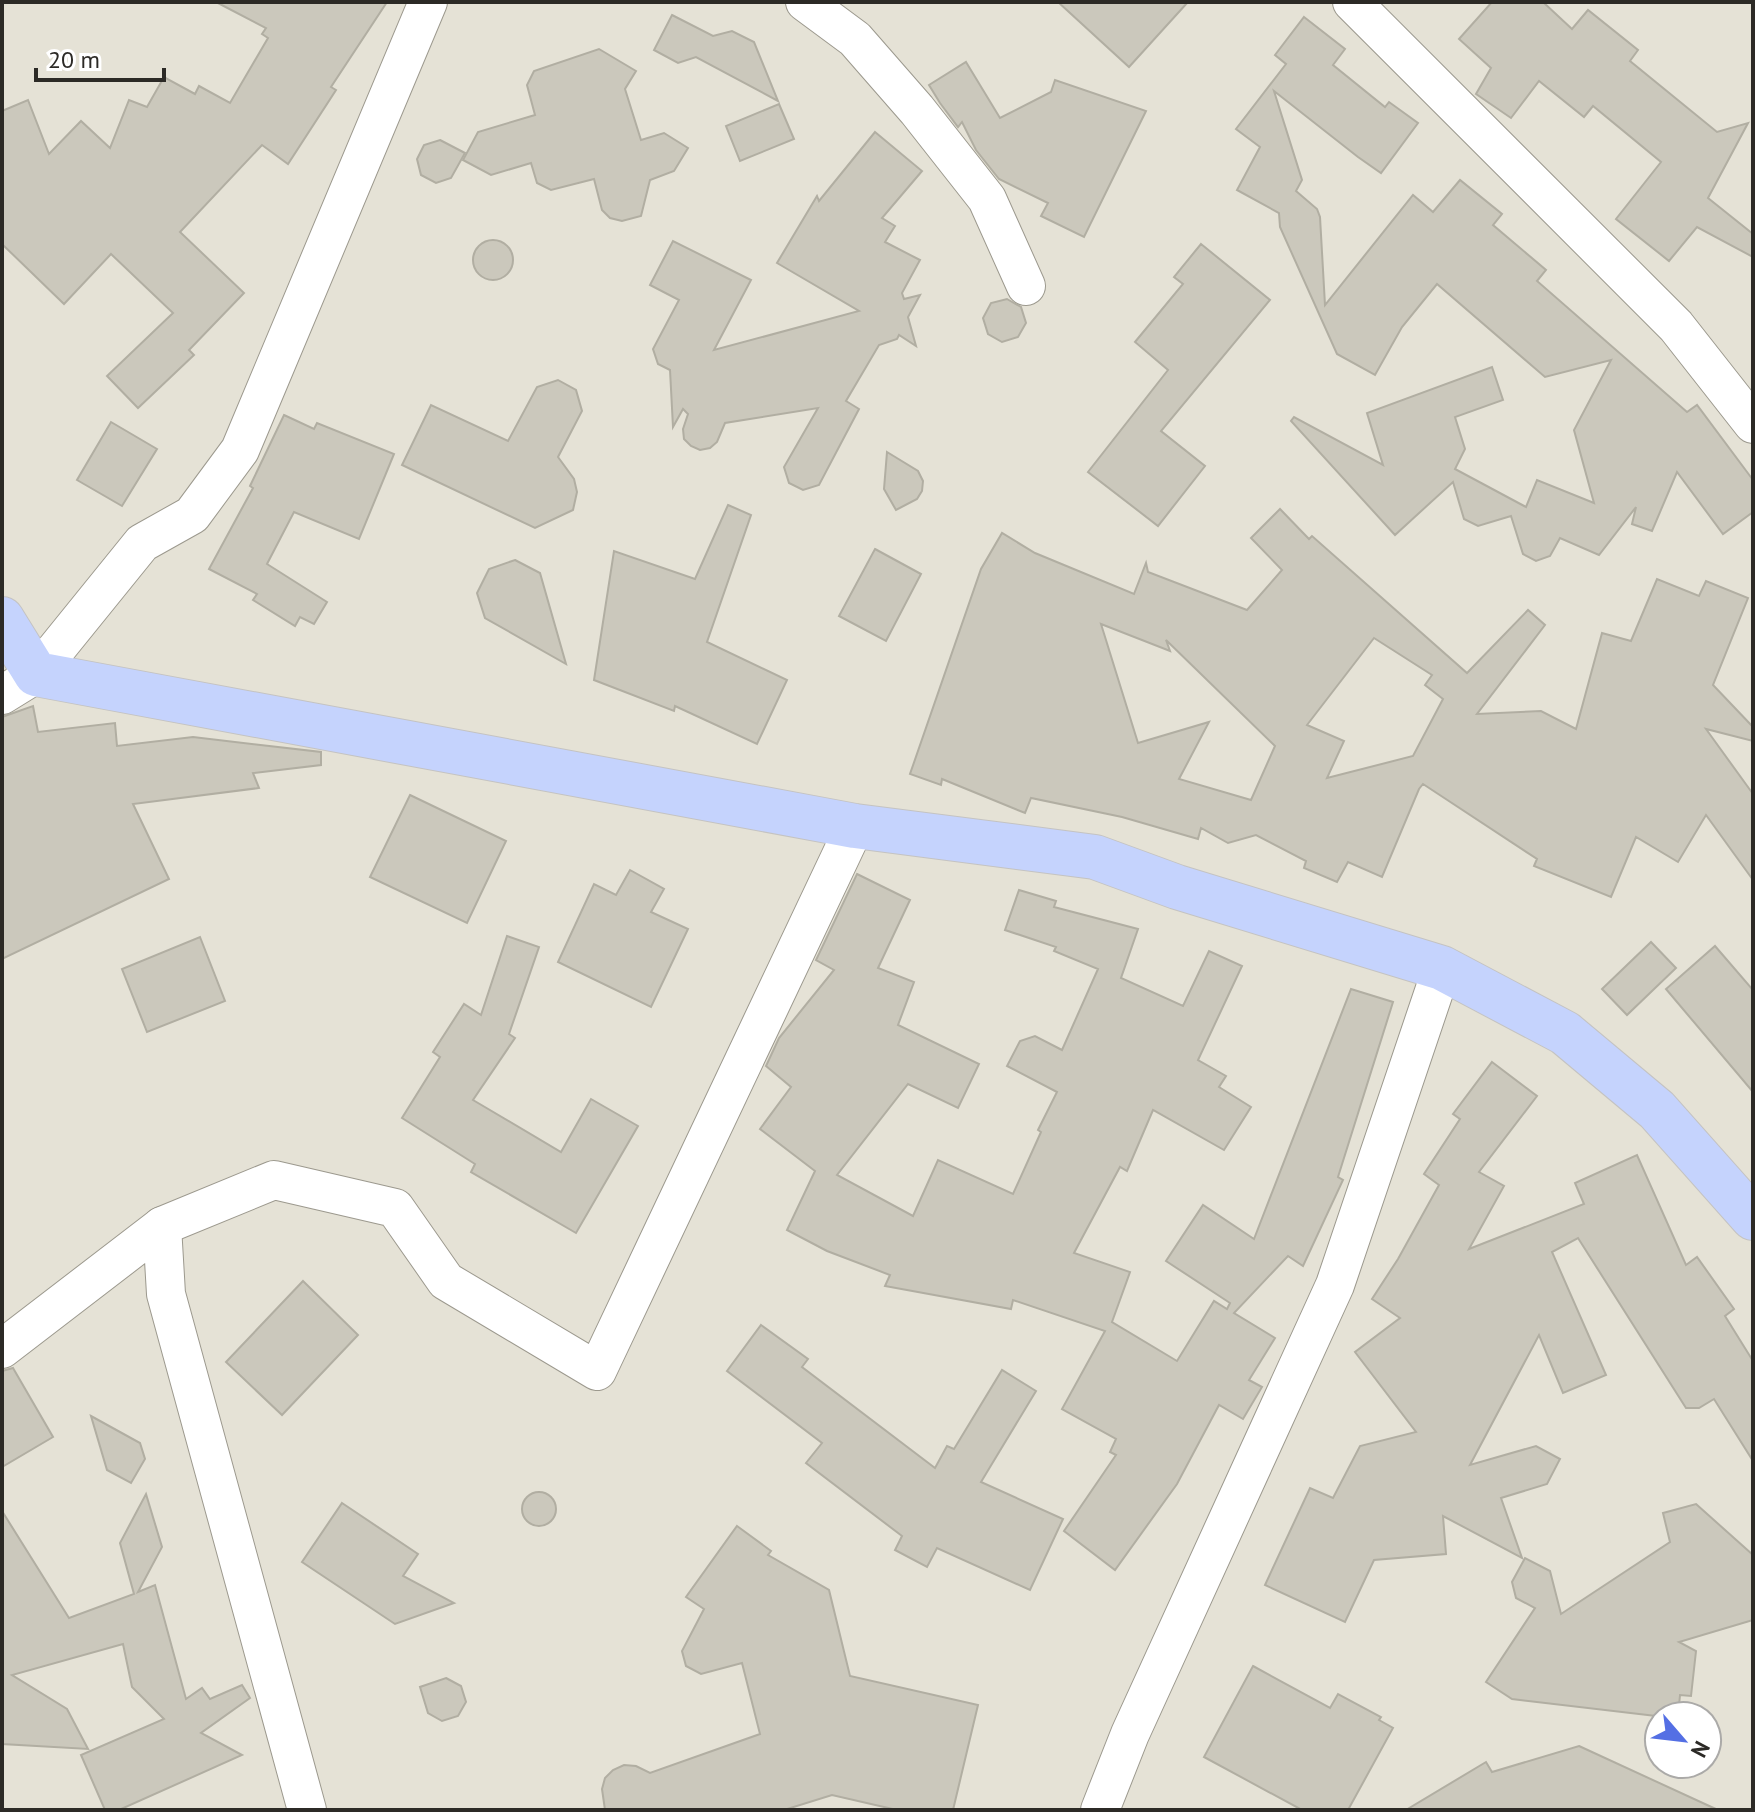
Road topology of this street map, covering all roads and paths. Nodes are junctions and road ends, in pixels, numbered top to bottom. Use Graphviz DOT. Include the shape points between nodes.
graph roads {
  1 [pos="428,2"];
  2 [pos="805,2"];
  3 [pos="1352,2"];
  4 [pos="1026,286"];
  5 [pos="1753,424"];
  6 [pos="2,619"];
  7 [pos="19,685"];
  8 [pos="855,826"];
  9 [pos="1442,968"];
  10 [pos="1753,1218"];
  11 [pos="162,1226"];
  12 [pos="2,1349"];
  13 [pos="307,1810"];
  14 [pos="1100,1810"];
  1 -- 7 [label="street" via="240,450 192,515 142,543"];
  2 -- 4 [label="street" via="855,39 987,199"];
  3 -- 5 [label="street" via="1676,326"];
  6 -- 7 [label="main road"];
  7 -- 8 [label="main road"];
  8 -- 9 [label="main road" via="1095,857"];
  8 -- 11 [label="street" via="597,1371 446,1281 395,1208 274,1180"];
  9 -- 10 [label="main road" via="1565,1033 1657,1110"];
  9 -- 14 [label="street" via="1335,1285"];
  11 -- 12 [label="street"];
  11 -- 13 [label="street" via="166,1294"];
}
